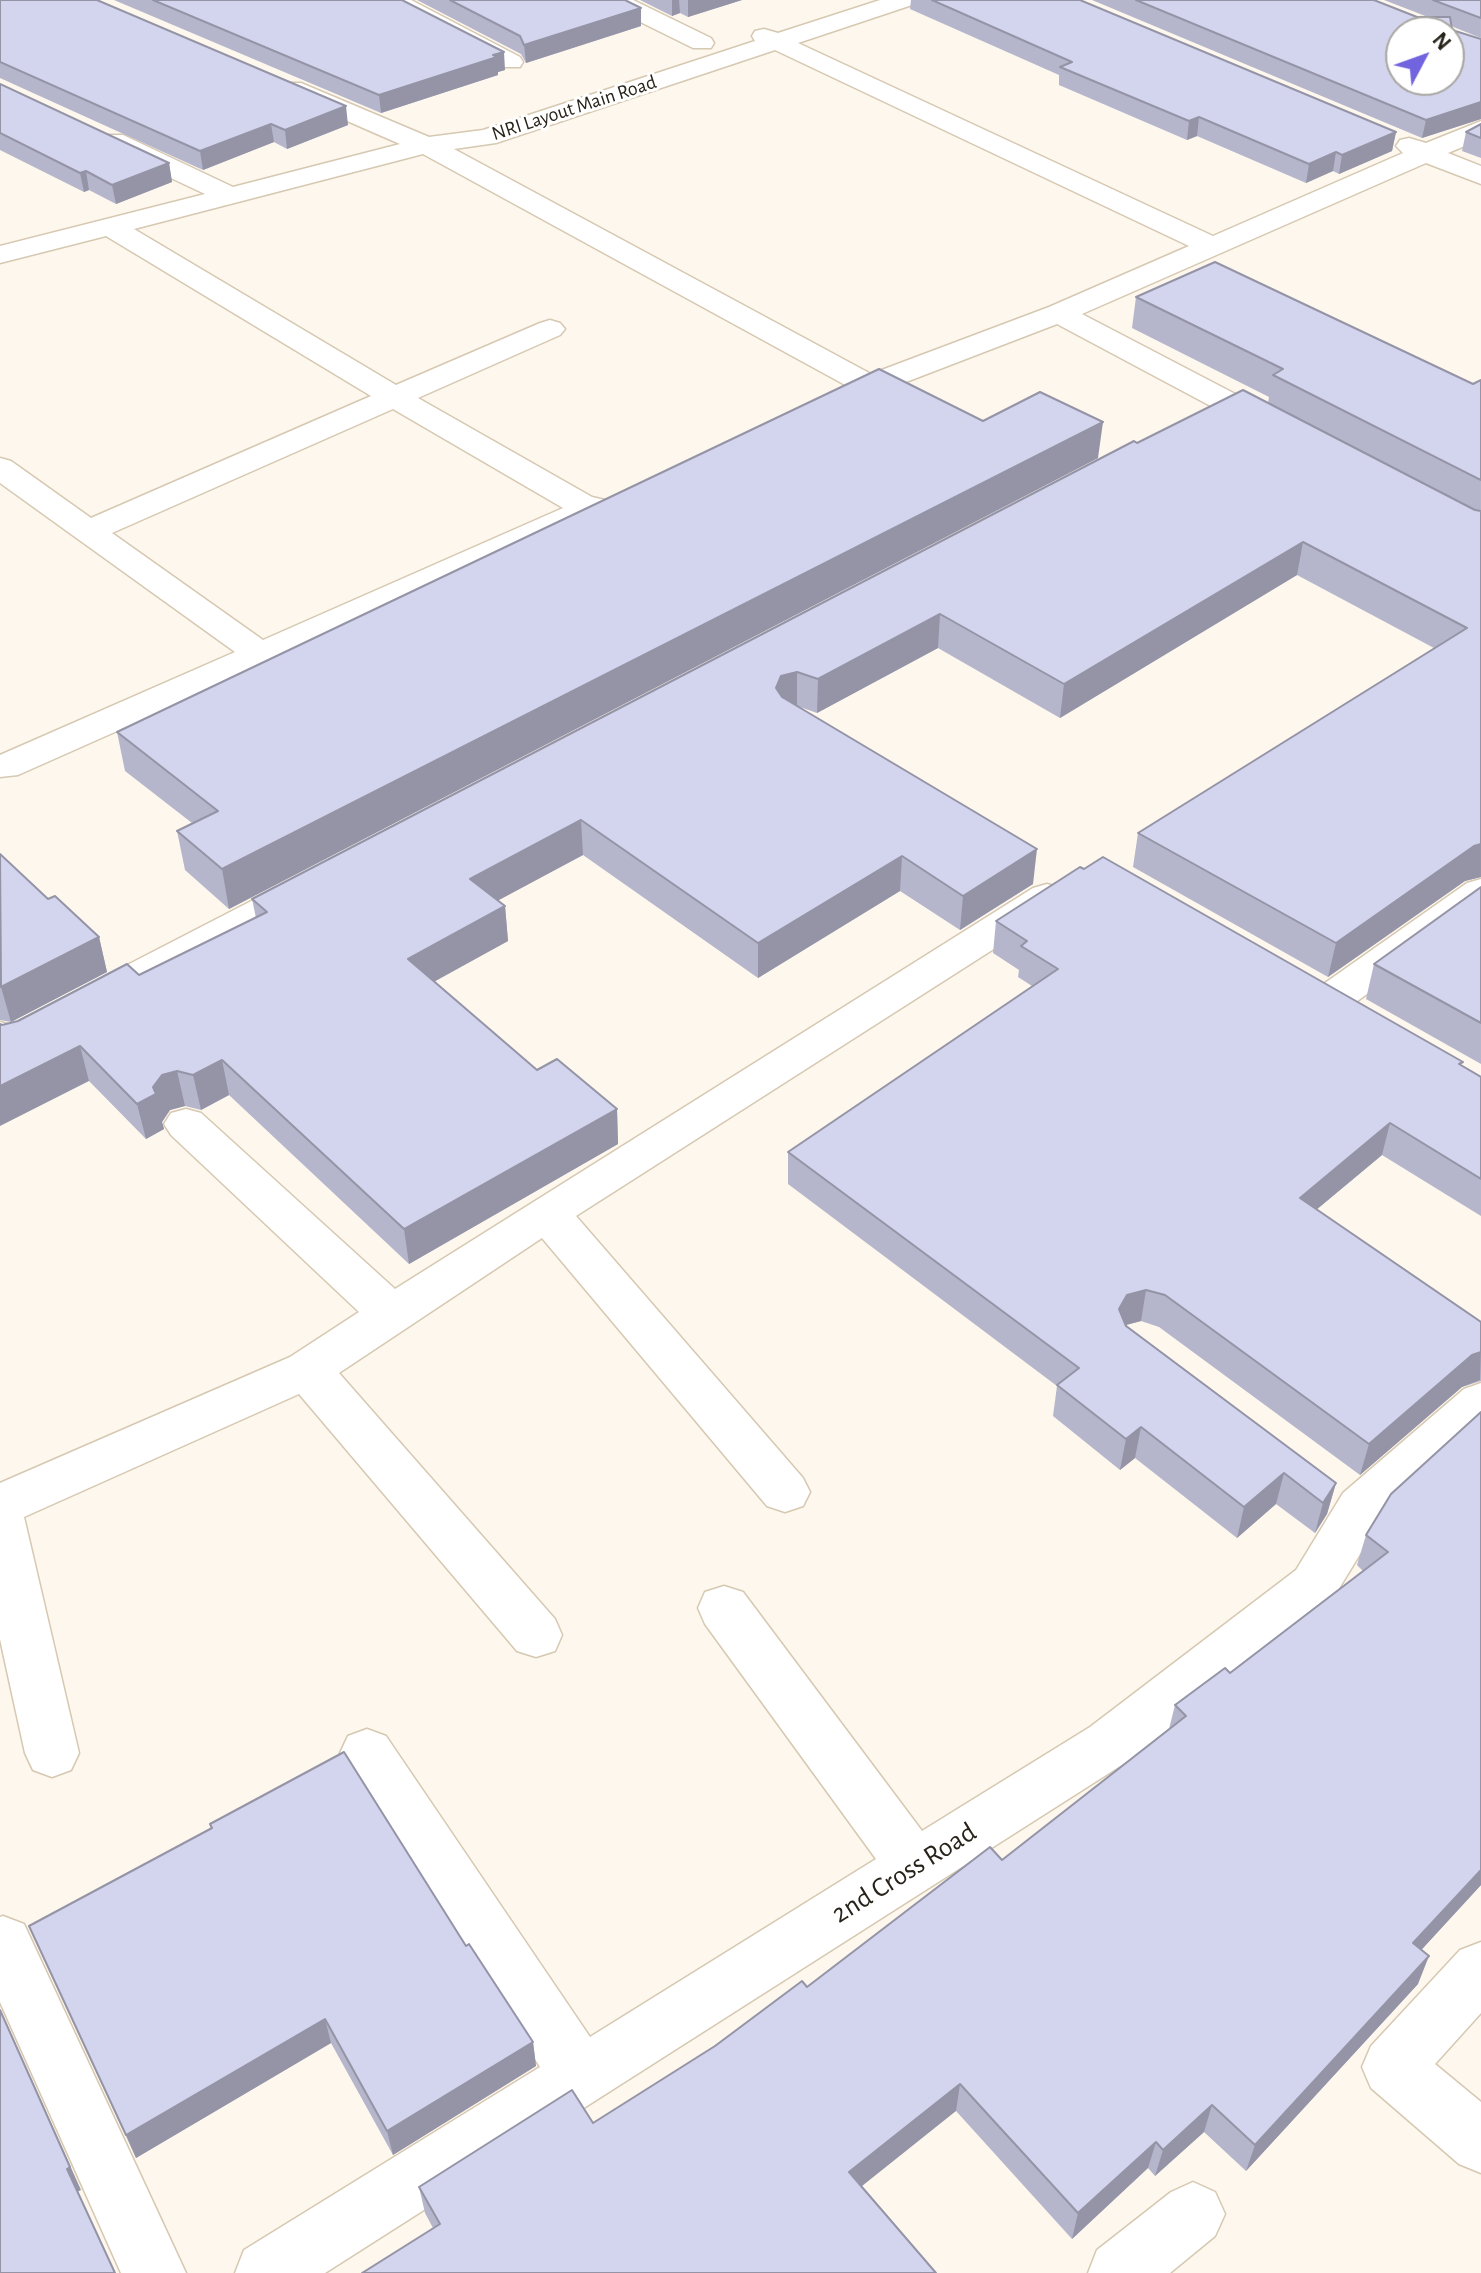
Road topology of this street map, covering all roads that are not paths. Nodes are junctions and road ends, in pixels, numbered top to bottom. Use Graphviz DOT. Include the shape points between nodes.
graph roads {
  1 [pos="393,0"];
  2 [pos="614,0"];
  3 [pos="833,0"];
  4 [pos="904,0"];
  5 [pos="747,28"];
  6 [pos="777,42"];
  7 [pos="702,43"];
  8 [pos="511,62"];
  9 [pos="270,78"];
  10 [pos="1481,129"];
  11 [pos="96,132"];
  12 [pos="1381,134"];
  13 [pos="426,145"];
  14 [pos="1425,153"];
  15 [pos="1481,176"];
  16 [pos="233,197"];
  17 [pos="111,227"];
  18 [pos="1212,246"];
  19 [pos="0,255"];
  20 [pos="1059,313"];
  21 [pos="550,329"];
  22 [pos="869,385"];
  23 [pos="396,398"];
  24 [pos="834,401"];
  25 [pos="1231,405"];
  26 [pos="1189,427"];
  27 [pos="1301,440"];
  28 [pos="0,468"];
  29 [pos="89,531"];
  30 [pos="260,654"];
  31 [pos="5,767"];
  32 [pos="333,874"];
  33 [pos="1063,875"];
  34 [pos="1481,892"];
  35 [pos="1371,1024"];
  36 [pos="0,1036"];
  37 [pos="186,1124"];
  38 [pos="547,1213"];
  39 [pos="391,1314"];
  40 [pos="307,1370"];
  41 [pos="1481,1402"];
  42 [pos="785,1492"];
  43 [pos="0,1505"];
  44 [pos="0,1520"];
  45 [pos="724,1608"];
  46 [pos="536,1635"];
  47 [pos="52,1753"];
  48 [pos="367,1753"];
  49 [pos="915,1867"];
  50 [pos="3,1943"];
  51 [pos="1481,1970"];
  52 [pos="580,2075"];
  53 [pos="1481,2142"];
  54 [pos="1193,2214"];
  55 [pos="154,2273"];
  56 [pos="267,2273"];
  57 [pos="1120,2273"];
  1 -- 8 [label="street"];
  2 -- 7 [label="street"];
  3 -- 5 [label="street, NRI Layout Main Road"];
  4 -- 6 [label="street, NRI Layout Main Road"];
  5 -- 6 [label="street"];
  5 -- 7 [label="street, NRI Layout Main Road"];
  6 -- 13 [label="street, NRI Layout Main Road" via="487,137"];
  6 -- 18 [label="street"];
  7 -- 13 [label="street, NRI Layout Main Road" via="462,120"];
  9 -- 13 [label="street"];
  10 -- 14 [label="street"];
  11 -- 16 [label="street"];
  12 -- 14 [label="street"];
  13 -- 16 [label="street"];
  13 -- 22 [label="street"];
  14 -- 15 [label="street"];
  14 -- 18 [label="street"];
  16 -- 17 [label="street"];
  17 -- 19 [label="street"];
  17 -- 23 [label="street"];
  18 -- 20 [label="street"];
  20 -- 22 [label="street"];
  20 -- 25 [label="street"];
  21 -- 23 [label="street"];
  22 -- 24 [label="street"];
  23 -- 29 [label="street"];
  23 -- 30 [label="street" via="604,503"];
  25 -- 26 [label="street"];
  25 -- 27 [label="street"];
  28 -- 29 [label="street"];
  29 -- 30 [label="street"];
  30 -- 31 [label="street"];
  32 -- 36 [label="street" via="11,1043"];
  33 -- 38 [label="street"];
  34 -- 35 [label="street" via="1317,993"];
  37 -- 39 [label="street"];
  38 -- 39 [label="street"];
  38 -- 42 [label="street"];
  39 -- 40 [label="street"];
  40 -- 43 [label="street"];
  40 -- 46 [label="street"];
  41 -- 49 [label="street, 2nd Cross Road" via="1342,1494 1314,1585 1109,1744"];
  44 -- 47 [label="street"];
  45 -- 49 [label="street"];
  48 -- 52 [label="street"];
  49 -- 52 [label="street, 2nd Cross Road"];
  50 -- 55 [label="street"];
  51 -- 53 [label="street" via="1392,2067"];
  52 -- 56 [label="street, 2nd Cross Road"];
  54 -- 57 [label="street"];
}
